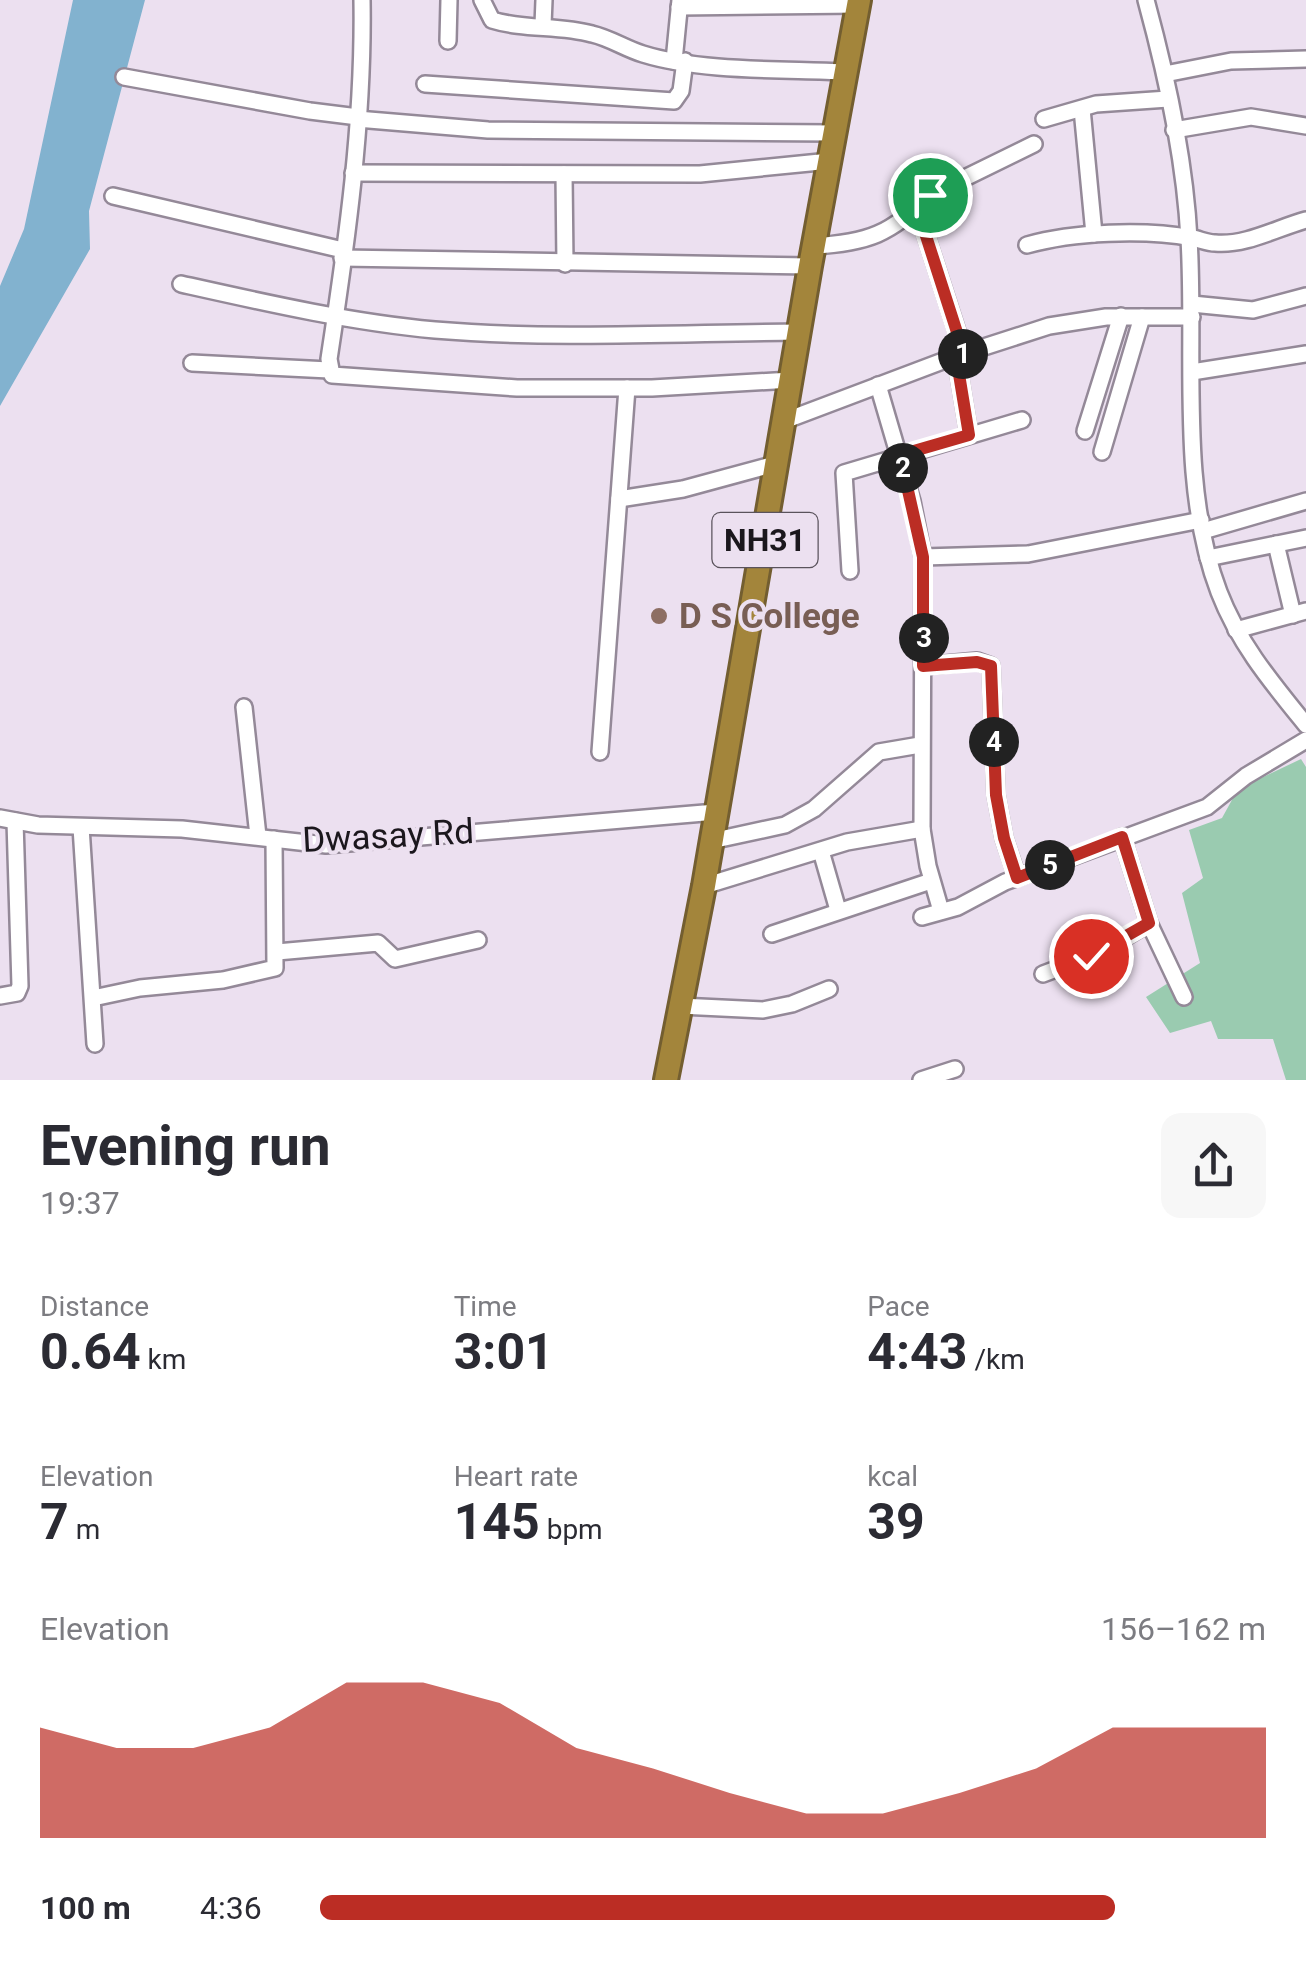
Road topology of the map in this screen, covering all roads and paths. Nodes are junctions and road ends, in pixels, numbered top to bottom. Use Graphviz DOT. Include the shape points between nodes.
graph roads {
  1 [pos="362,0"];
  2 [pos="450,0"];
  3 [pos="482,0"];
  4 [pos="544,0"];
  5 [pos="1146,0"];
  6 [pos="859,3"];
  7 [pos="679,4"];
  8 [pos="542,25"];
  9 [pos="448,41"];
  10 [pos="1306,59"];
  11 [pos="680,61"];
  12 [pos="844,72"];
  13 [pos="1164,74"];
  14 [pos="124,77"];
  15 [pos="425,84"];
  16 [pos="1168,99"];
  17 [pos="1082,109"];
  18 [pos="358,118"];
  19 [pos="1044,119"];
  20 [pos="1306,126"];
  21 [pos="1174,130"];
  22 [pos="834,133"];
  23 [pos="1034,144"];
  24 [pos="830,161"];
  25 [pos="353,173"];
  26 [pos="564,174"];
  27 [pos="114,196"];
  28 [pos="917,208"];
  29 [pos="1306,220"];
  30 [pos="1094,234"];
  31 [pos="1190,237"];
  32 [pos="1027,245"];
  33 [pos="343,254"];
  34 [pos="812,256"];
  35 [pos="564,264"];
  36 [pos="181,284"];
  37 [pos="1306,296"];
  38 [pos="1192,310"];
  39 [pos="1121,316"];
  40 [pos="1142,316"];
  41 [pos="335,318"];
  42 [pos="799,332"];
  43 [pos="1306,354"];
  44 [pos="960,355"];
  45 [pos="192,363"];
  46 [pos="329,370"];
  47 [pos="1192,372"];
  48 [pos="791,380"];
  49 [pos="878,384"];
  50 [pos="627,388"];
  51 [pos="1022,420"];
  52 [pos="784,421"];
  53 [pos="1084,431"];
  54 [pos="969,435"];
  55 [pos="1102,452"];
  56 [pos="900,455"];
  57 [pos="779,463"];
  58 [pos="619,499"];
  59 [pos="1306,501"];
  60 [pos="1202,526"];
  61 [pos="1306,538"];
  62 [pos="1276,544"];
  63 [pos="923,557"];
  64 [pos="1208,558"];
  65 [pos="850,571"];
  66 [pos="1299,613"];
  67 [pos="1236,630"];
  68 [pos="923,666"];
  69 [pos="244,707"];
  70 [pos="1306,724"];
  71 [pos="1306,740"];
  72 [pos="920,745"];
  73 [pos="600,752"];
  74 [pos="716,812"];
  75 [pos="8,820"];
  76 [pos="82,827"];
  77 [pos="922,828"];
  78 [pos="772,830"];
  79 [pos="1122,837"];
  80 [pos="266,838"];
  81 [pos="711,841"];
  82 [pos="821,851"];
  83 [pos="780,864"];
  84 [pos="1017,878"];
  85 [pos="932,882"];
  86 [pos="704,886"];
  87 [pos="838,910"];
  88 [pos="941,911"];
  89 [pos="922,916"];
  90 [pos="1149,923"];
  91 [pos="772,934"];
  92 [pos="478,940"];
  93 [pos="276,952"];
  94 [pos="1043,974"];
  95 [pos="829,990"];
  96 [pos="0,996"];
  97 [pos="1184,997"];
  98 [pos="92,998"];
  99 [pos="680,1006"];
  100 [pos="96,1044"];
  101 [pos="956,1070"];
  102 [pos="666,1080"];
  103 [pos="921,1080"];
  1 -- 18 [label="street"];
  2 -- 9 [label="street"];
  3 -- 8 [label="street" via="492,20"];
  4 -- 8 [label="street"];
  5 -- 13 [label="street"];
  6 -- 7 [label="street"];
  6 -- 12 [label="highway, NH31"];
  7 -- 11 [label="street"];
  8 -- 11 [label="street"];
  10 -- 13 [label="street" via="1231,61"];
  11 -- 12 [label="street"];
  11 -- 15 [label="street" via="681,91 674,101"];
  12 -- 22 [label="highway, NH31"];
  13 -- 16 [label="street"];
  14 -- 18 [label="street"];
  16 -- 17 [label="street"];
  16 -- 21 [label="street"];
  17 -- 19 [label="street"];
  17 -- 30 [label="street"];
  18 -- 22 [label="street" via="488,130"];
  18 -- 25 [label="street"];
  20 -- 21 [label="street" via="1250,117"];
  21 -- 31 [label="street"];
  22 -- 24 [label="highway, NH31"];
  23 -- 28 [label="street" via="930,195"];
  24 -- 26 [label="street" via="700,174"];
  24 -- 34 [label="highway, NH31"];
  25 -- 26 [label="street"];
  25 -- 33 [label="street"];
  26 -- 35 [label="street"];
  27 -- 33 [label="street"];
  28 -- 34 [label="street" via="872,238"];
  28 -- 44 [label="street"];
  29 -- 31 [label="street" via="1232,242"];
  30 -- 31 [label="street"];
  30 -- 32 [label="street"];
  31 -- 38 [label="street"];
  33 -- 35 [label="street"];
  33 -- 41 [label="street"];
  34 -- 35 [label="street"];
  34 -- 42 [label="highway, NH31"];
  36 -- 41 [label="street"];
  37 -- 38 [label="street" via="1253,310"];
  38 -- 40 [label="street"];
  38 -- 47 [label="street"];
  39 -- 40 [label="street"];
  39 -- 44 [label="street" via="1049,326"];
  39 -- 53 [label="street"];
  40 -- 55 [label="street"];
  41 -- 42 [label="street" via="514,333"];
  41 -- 46 [label="street"];
  42 -- 48 [label="highway, NH31"];
  43 -- 47 [label="street"];
  44 -- 49 [label="street"];
  44 -- 54 [label="street"];
  45 -- 46 [label="street"];
  46 -- 50 [label="street" via="336,377 517,388"];
  47 -- 60 [label="street"];
  48 -- 50 [label="street"];
  48 -- 52 [label="highway, NH31"];
  49 -- 52 [label="street"];
  49 -- 56 [label="street"];
  50 -- 58 [label="street"];
  51 -- 54 [label="street"];
  52 -- 57 [label="highway, NH31"];
  54 -- 56 [label="street"];
  56 -- 63 [label="street"];
  56 -- 65 [label="street" via="844,472"];
  57 -- 58 [label="street"];
  57 -- 74 [label="highway, NH31"];
  58 -- 73 [label="street"];
  59 -- 60 [label="street"];
  60 -- 63 [label="street" via="1028,554"];
  60 -- 64 [label="street"];
  61 -- 62 [label="street"];
  62 -- 64 [label="street"];
  62 -- 66 [label="street"];
  63 -- 68 [label="street"];
  64 -- 67 [label="street"];
  66 -- 67 [label="street"];
  67 -- 70 [label="street"];
  68 -- 72 [label="street"];
  68 -- 84 [label="street" via="991,666 996,795"];
  69 -- 80 [label="street"];
  71 -- 79 [label="street" via="1213,804"];
  72 -- 77 [label="street"];
  72 -- 78 [label="street" via="879,752 814,808"];
  74 -- 80 [label="street, Dwasay Rd" via="326,845"];
  74 -- 81 [label="highway, NH31"];
  75 -- 76 [label="street, Dwasay Rd"];
  75 -- 96 [label="street" via="20,986"];
  76 -- 80 [label="street, Dwasay Rd"];
  76 -- 98 [label="street"];
  77 -- 82 [label="street"];
  77 -- 85 [label="street"];
  78 -- 81 [label="street"];
  78 -- 83 [label="street"];
  79 -- 84 [label="street"];
  79 -- 90 [label="street"];
  80 -- 93 [label="street"];
  81 -- 86 [label="highway, NH31"];
  82 -- 83 [label="street"];
  82 -- 87 [label="street"];
  83 -- 86 [label="street"];
  84 -- 88 [label="street"];
  85 -- 87 [label="street"];
  85 -- 88 [label="street"];
  86 -- 99 [label="highway, NH31"];
  87 -- 91 [label="street"];
  88 -- 89 [label="street"];
  90 -- 94 [label="street" via="1101,952"];
  90 -- 97 [label="street"];
  92 -- 93 [label="street" via="395,960 378,942"];
  93 -- 98 [label="street" via="273,970"];
  95 -- 99 [label="street" via="776,1008"];
  98 -- 100 [label="street"];
  99 -- 102 [label="highway, NH31"];
  101 -- 103 [label="street"];
}
